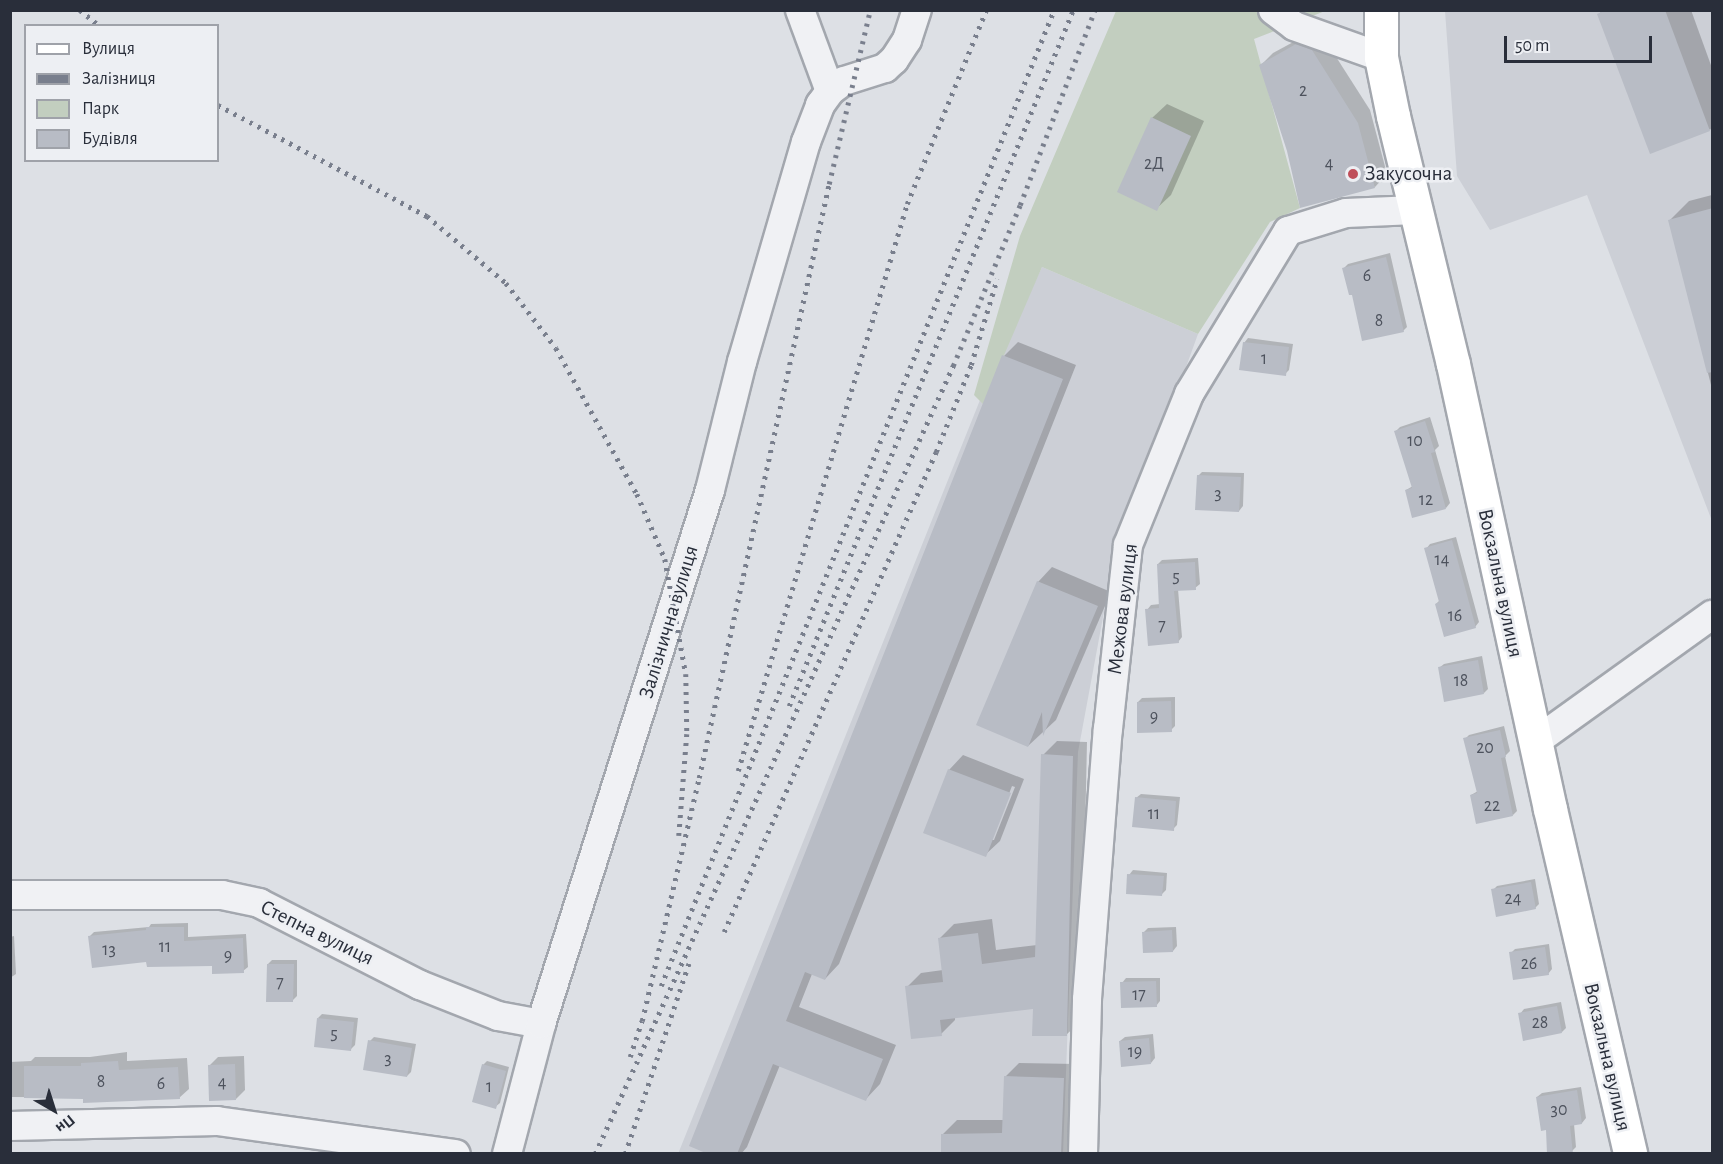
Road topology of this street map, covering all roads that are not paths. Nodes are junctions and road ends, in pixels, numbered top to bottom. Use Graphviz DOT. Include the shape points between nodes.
graph roads {
  1 [pos="800,10"];
  2 [pos="917,10"];
  3 [pos="1273,10"];
  4 [pos="1382,10"];
  5 [pos="1382,57"];
  6 [pos="830,91"];
  7 [pos="1415,210"];
  8 [pos="1713,615"];
  9 [pos="1535,742"];
  10 [pos="10,895"];
  11 [pos="541,1024"];
  12 [pos="10,1126"];
  13 [pos="456,1154"];
  14 [pos="507,1154"];
  15 [pos="1083,1154"];
  16 [pos="1630,1154"];
  1 -- 6 [label="street"];
  2 -- 6 [label="street" via="907,40 894,60 885,68 844,81"];
  3 -- 5 [label="street" via="1294,26"];
  4 -- 5 [label="main road, Вокзальна вулиця"];
  5 -- 7 [label="main road, Вокзальна вулиця"];
  6 -- 11 [label="street, Залізнична вулиця" via="820,105 806,142 742,362 710,490"];
  7 -- 9 [label="main road, Вокзальна вулиця" via="1453,364"];
  7 -- 15 [label="street, Межова вулиця" via="1346,213 1288,231 1189,394 1128,545 1108,729 1087,999"];
  8 -- 9 [label="street"];
  9 -- 16 [label="main road, Вокзальна вулиця"];
  10 -- 11 [label="street, Степна вулиця" via="222,895 259,903 420,985 498,1016"];
  11 -- 14 [label="street, Залізнична вулиця"];
  12 -- 13 [label="street" via="217,1121"];
}
